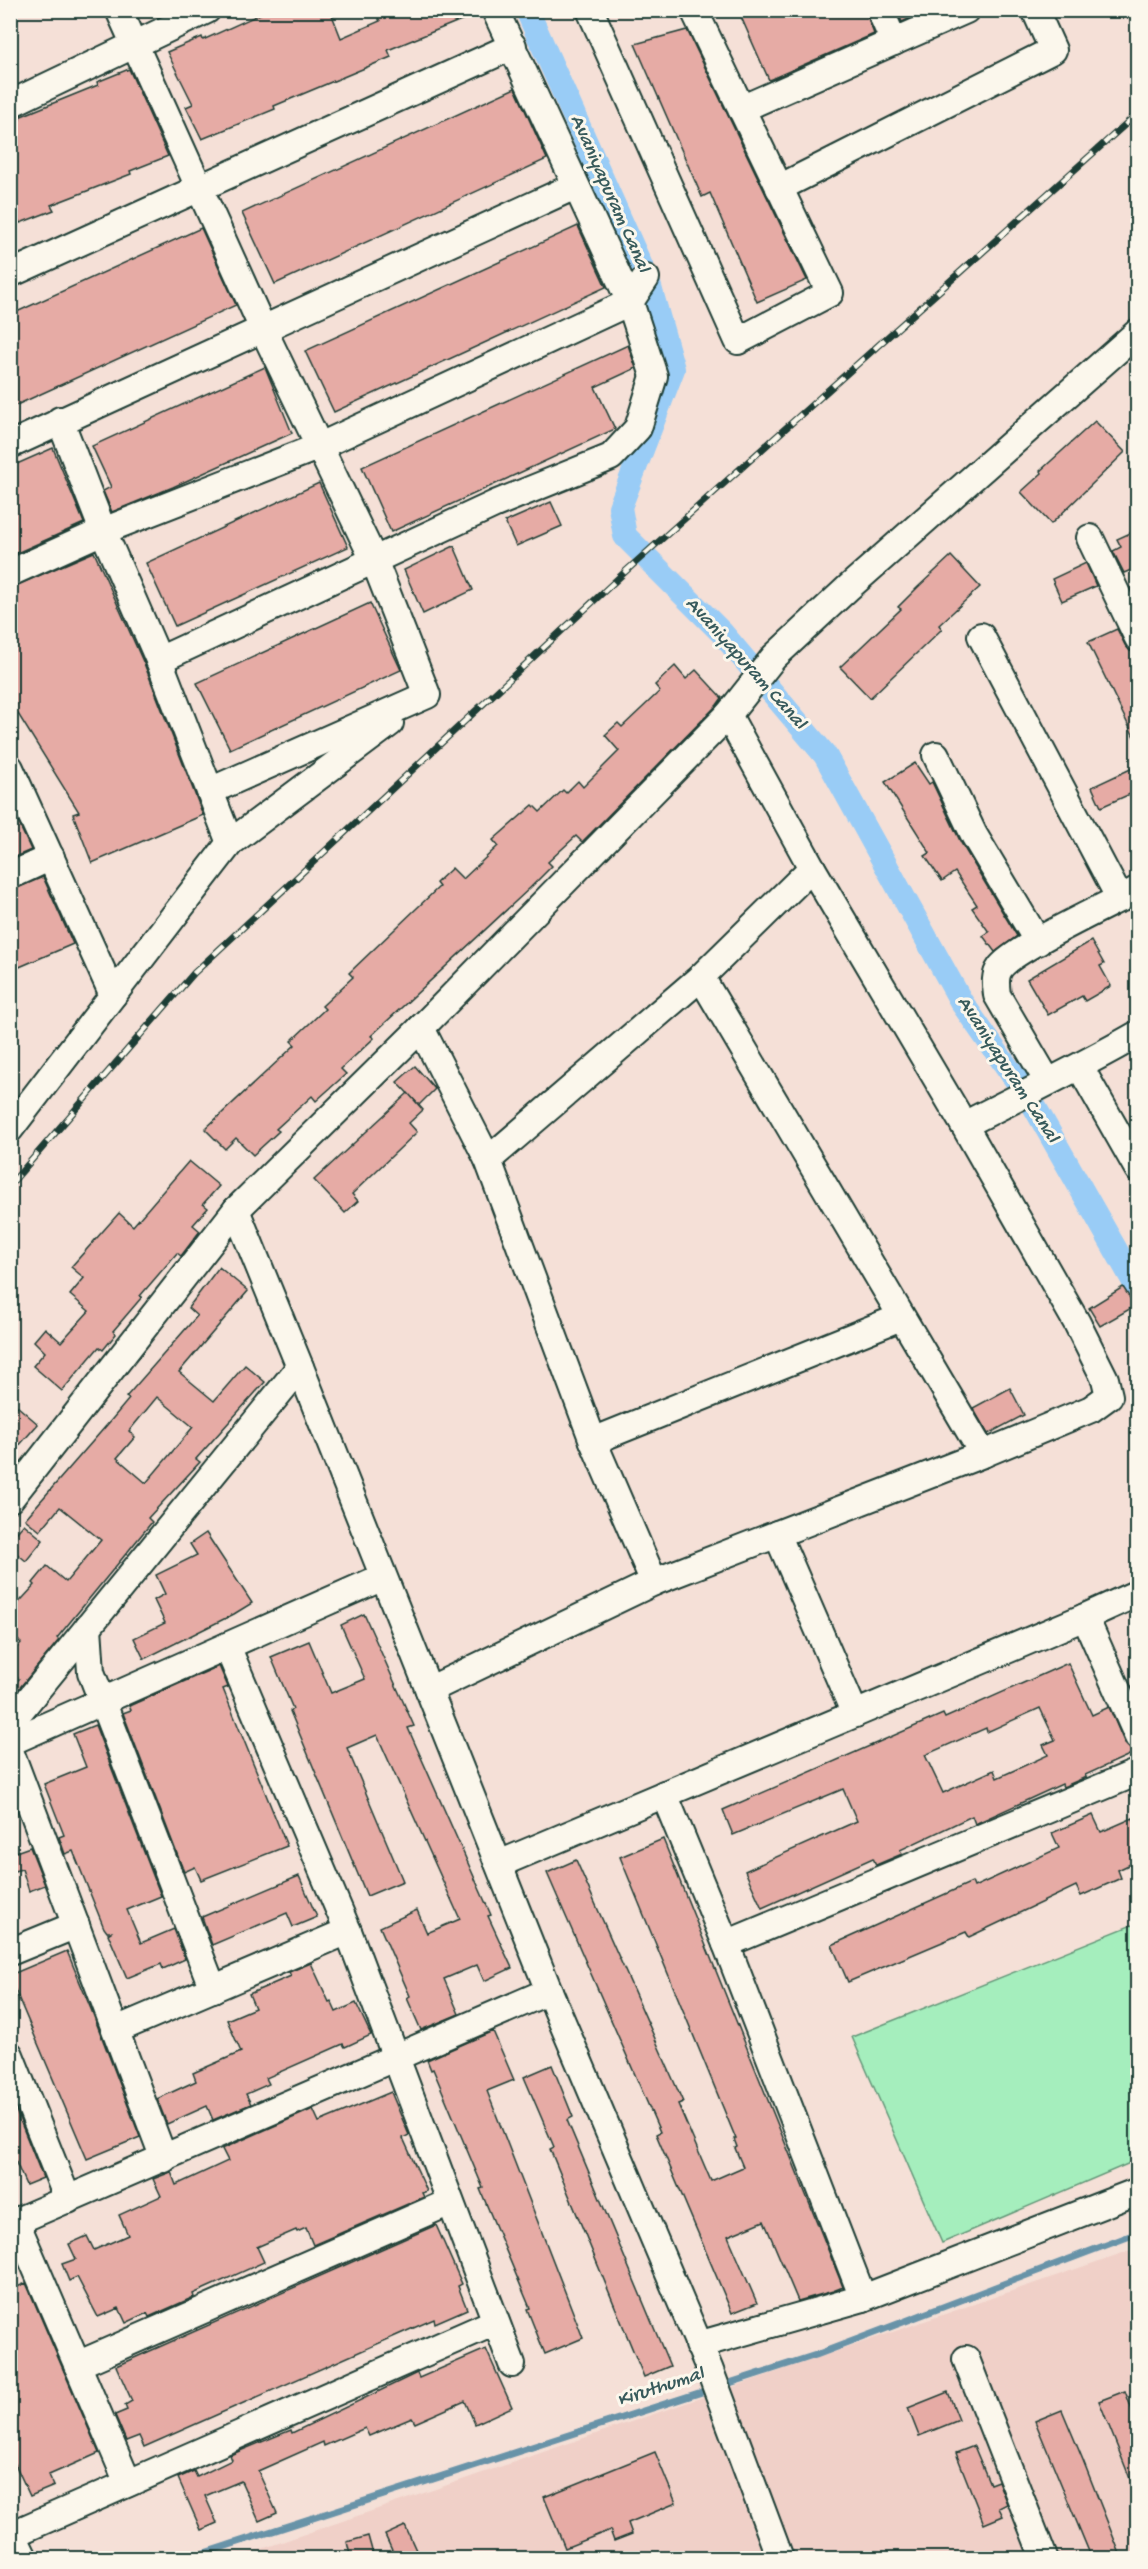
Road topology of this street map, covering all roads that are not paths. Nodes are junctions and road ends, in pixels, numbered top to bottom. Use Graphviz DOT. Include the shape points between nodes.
graph roads {
  1 [pos="119,10"];
  2 [pos="207,10"];
  3 [pos="495,10"];
  4 [pos="590,10"];
  5 [pos="694,10"];
  6 [pos="880,10"];
  7 [pos="966,10"];
  8 [pos="1035,10"];
  9 [pos="894,42"];
  10 [pos="136,46"];
  11 [pos="513,46"];
  12 [pos="10,104"];
  13 [pos="741,109"];
  14 [pos="575,186"];
  15 [pos="779,188"];
  16 [pos="200,189"];
  17 [pos="10,274"];
  18 [pos="646,278"];
  19 [pos="630,302"];
  20 [pos="263,329"];
  21 [pos="1137,332"];
  22 [pos="60,420"];
  23 [pos="10,445"];
  24 [pos="320,446"];
  25 [pos="102,531"];
  26 [pos="1090,538"];
  27 [pos="374,560"];
  28 [pos="10,573"];
  29 [pos="981,636"];
  30 [pos="1137,638"];
  31 [pos="159,660"];
  32 [pos="427,695"];
  33 [pos="728,716"];
  34 [pos="936,755"];
  35 [pos="10,768"];
  36 [pos="210,791"];
  37 [pos="230,843"];
  38 [pos="51,857"];
  39 [pos="812,868"];
  40 [pos="10,876"];
  41 [pos="1129,894"];
  42 [pos="1038,942"];
  43 [pos="700,976"];
  44 [pos="114,995"];
  45 [pos="421,1028"];
  46 [pos="1137,1034"];
  47 [pos="1080,1067"];
  48 [pos="1045,1083"];
  49 [pos="964,1125"];
  50 [pos="10,1129"];
  51 [pos="488,1160"];
  52 [pos="1137,1168"];
  53 [pos="236,1210"];
  54 [pos="901,1317"];
  55 [pos="300,1366"];
  56 [pos="593,1441"];
  57 [pos="983,1454"];
  58 [pos="10,1499"];
  59 [pos="777,1534"];
  60 [pos="383,1577"];
  61 [pos="654,1582"];
  62 [pos="1137,1593"];
  63 [pos="1085,1617"];
  64 [pos="88,1627"];
  65 [pos="227,1646"];
  66 [pos="429,1690"];
  67 [pos="102,1701"];
  68 [pos="855,1714"];
  69 [pos="10,1723"];
  70 [pos="1137,1737"];
  71 [pos="10,1742"];
  72 [pos="10,1751"];
  73 [pos="1137,1772"];
  74 [pos="664,1794"];
  75 [pos="499,1864"];
  76 [pos="76,1925"];
  77 [pos="348,1931"];
  78 [pos="726,1944"];
  79 [pos="10,1952"];
  80 [pos="213,1989"];
  81 [pos="549,1991"];
  82 [pos="116,2030"];
  83 [pos="10,2055"];
  84 [pos="396,2058"];
  85 [pos="164,2159"];
  86 [pos="1137,2191"];
  87 [pos="69,2200"];
  88 [pos="450,2202"];
  89 [pos="13,2223"];
  90 [pos="863,2298"];
  91 [pos="495,2322"];
  92 [pos="703,2356"];
  93 [pos="966,2359"];
  94 [pos="512,2364"];
  95 [pos="77,2365"];
  96 [pos="128,2483"];
  97 [pos="12,2531"];
  98 [pos="24,2559"];
  99 [pos="780,2559"];
  100 [pos="1044,2559"];
  1 -- 10 [label="street"];
  2 -- 10 [label="street"];
  3 -- 11 [label="street"];
  4 -- 15 [label="street" via="738,340 830,293"];
  5 -- 13 [label="street"];
  6 -- 9 [label="street"];
  7 -- 9 [label="street"];
  8 -- 15 [label="street" via="1053,50"];
  9 -- 13 [label="street"];
  10 -- 12 [label="street"];
  10 -- 16 [label="street"];
  11 -- 14 [label="street"];
  11 -- 16 [label="street"];
  13 -- 15 [label="street"];
  14 -- 19 [label="street"];
  14 -- 20 [label="street"];
  16 -- 17 [label="street"];
  16 -- 20 [label="street"];
  18 -- 19 [label="street"];
  19 -- 24 [label="street"];
  19 -- 27 [label="street" via="654,376 638,428 611,457 495,504"];
  20 -- 22 [label="street"];
  20 -- 24 [label="street"];
  21 -- 33 [label="street" via="774,657"];
  22 -- 23 [label="street"];
  22 -- 25 [label="street"];
  24 -- 25 [label="street"];
  24 -- 27 [label="street"];
  25 -- 28 [label="street"];
  25 -- 31 [label="street"];
  26 -- 30 [label="street"];
  27 -- 31 [label="street"];
  27 -- 32 [label="street"];
  29 -- 41 [label="street"];
  31 -- 36 [label="street"];
  32 -- 36 [label="street"];
  32 -- 37 [label="street"];
  33 -- 39 [label="street"];
  33 -- 45 [label="street"];
  34 -- 42 [label="street" via="974,835"];
  35 -- 38 [label="street"];
  36 -- 37 [label="street"];
  37 -- 44 [label="street"];
  38 -- 40 [label="street"];
  38 -- 44 [label="street"];
  39 -- 43 [label="street"];
  39 -- 49 [label="street"];
  41 -- 42 [label="street"];
  42 -- 48 [label="street" via="1011,958 995,979 997,995"];
  43 -- 51 [label="street"];
  43 -- 54 [label="street"];
  44 -- 50 [label="street"];
  45 -- 51 [label="street"];
  45 -- 53 [label="street"];
  46 -- 47 [label="street"];
  47 -- 48 [label="street"];
  47 -- 52 [label="street"];
  48 -- 49 [label="street"];
  49 -- 57 [label="street" via="1077,1323 1109,1390 1106,1400 1091,1408"];
  51 -- 56 [label="street"];
  53 -- 55 [label="street"];
  53 -- 58 [label="street"];
  54 -- 56 [label="street"];
  54 -- 57 [label="street"];
  55 -- 60 [label="street"];
  55 -- 64 [label="street"];
  56 -- 61 [label="street"];
  57 -- 59 [label="street"];
  59 -- 61 [label="street"];
  59 -- 68 [label="street"];
  60 -- 65 [label="street"];
  60 -- 66 [label="street"];
  61 -- 66 [label="street"];
  62 -- 63 [label="street"];
  63 -- 68 [label="street"];
  63 -- 70 [label="street"];
  64 -- 67 [label="street" via="91,1672"];
  64 -- 69 [label="street"];
  65 -- 67 [label="street"];
  65 -- 77 [label="street"];
  66 -- 75 [label="street"];
  67 -- 71 [label="street"];
  67 -- 80 [label="street"];
  68 -- 74 [label="street"];
  72 -- 76 [label="street"];
  73 -- 78 [label="street"];
  74 -- 75 [label="street"];
  74 -- 78 [label="street"];
  75 -- 81 [label="street"];
  76 -- 79 [label="street"];
  76 -- 82 [label="street"];
  77 -- 80 [label="street"];
  77 -- 84 [label="street"];
  78 -- 90 [label="street"];
  80 -- 82 [label="street"];
  81 -- 84 [label="street"];
  81 -- 92 [label="street"];
  82 -- 85 [label="street"];
  83 -- 87 [label="street"];
  84 -- 85 [label="street"];
  84 -- 88 [label="street"];
  85 -- 87 [label="street"];
  86 -- 90 [label="street"];
  87 -- 89 [label="street"];
  88 -- 91 [label="street"];
  88 -- 95 [label="street"];
  89 -- 95 [label="street"];
  90 -- 92 [label="street"];
  91 -- 94 [label="street"];
  91 -- 96 [label="street"];
  92 -- 99 [label="street"];
  93 -- 100 [label="street"];
  95 -- 96 [label="street"];
  96 -- 97 [label="street"];
  97 -- 98 [label="street"];
}
